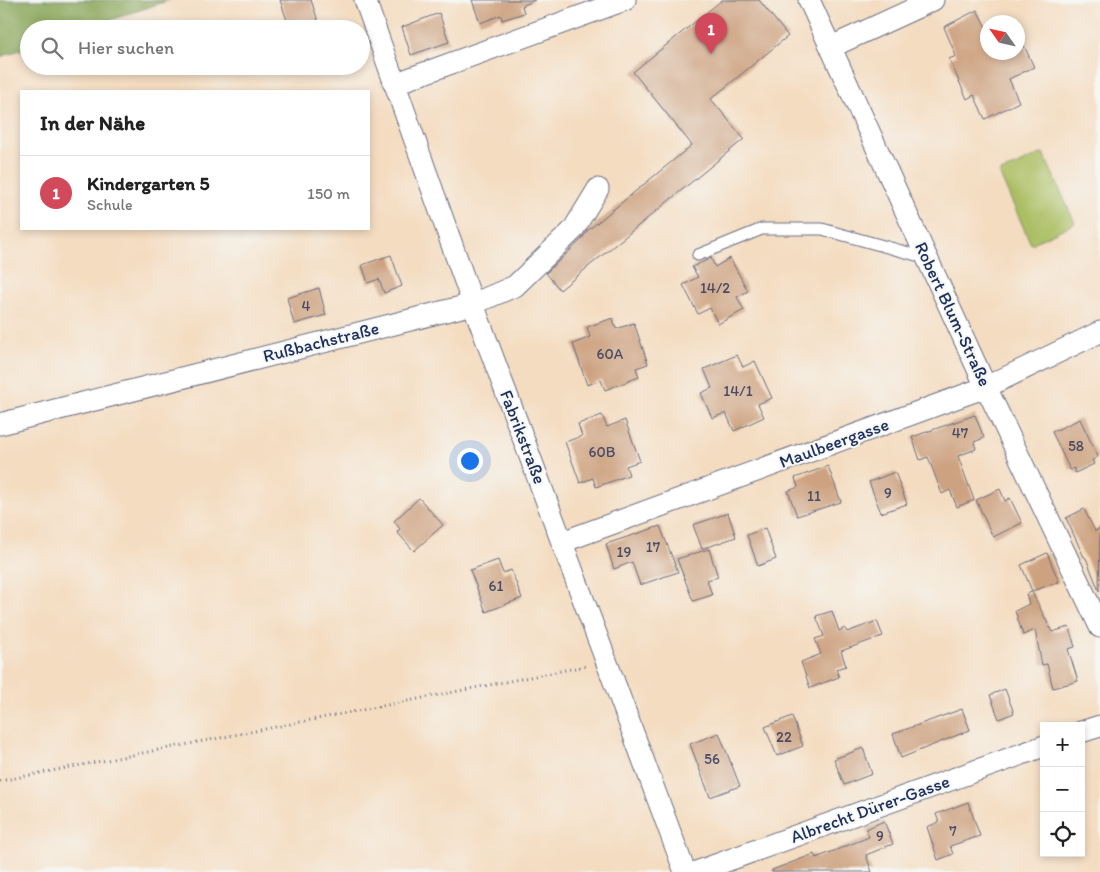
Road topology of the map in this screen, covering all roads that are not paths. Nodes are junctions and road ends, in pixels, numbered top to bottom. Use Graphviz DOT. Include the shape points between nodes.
graph roads {
  1 [pos="364,0"];
  2 [pos="625,0"];
  3 [pos="810,0"];
  4 [pos="933,0"];
  5 [pos="831,47"];
  6 [pos="394,84"];
  7 [pos="598,189"];
  8 [pos="698,255"];
  9 [pos="927,258"];
  10 [pos="473,304"];
  11 [pos="1100,332"];
  12 [pos="986,387"];
  13 [pos="0,424"];
  14 [pos="562,542"];
  15 [pos="1100,628"];
  16 [pos="1100,726"];
  17 [pos="1085,731"];
  18 [pos="1040,747"];
  19 [pos="685,872"];
  20 [pos="696,872"];
  1 -- 6 [label="street, Fabrikstraße"];
  2 -- 6 [label="street"];
  3 -- 5 [label="street, Robert Blum-Straße"];
  4 -- 5 [label="street"];
  5 -- 9 [label="street, Robert Blum-Straße"];
  6 -- 10 [label="street, Fabrikstraße"];
  7 -- 10 [label="street, Rußbachstraße" via="573,230 516,286"];
  8 -- 9 [label="lane" via="762,229 822,229"];
  9 -- 12 [label="street, Robert Blum-Straße"];
  10 -- 13 [label="street, Rußbachstraße"];
  10 -- 14 [label="street, Fabrikstraße"];
  11 -- 12 [label="street, Maulbeergasse"];
  12 -- 14 [label="street, Maulbeergasse"];
  12 -- 15 [label="street, Robert Blum-Straße"];
  14 -- 19 [label="street, Fabrikstraße"];
  16 -- 17 [label="street"];
  18 -- 20 [label="street, Albrecht Dürer-Gasse"];
}
